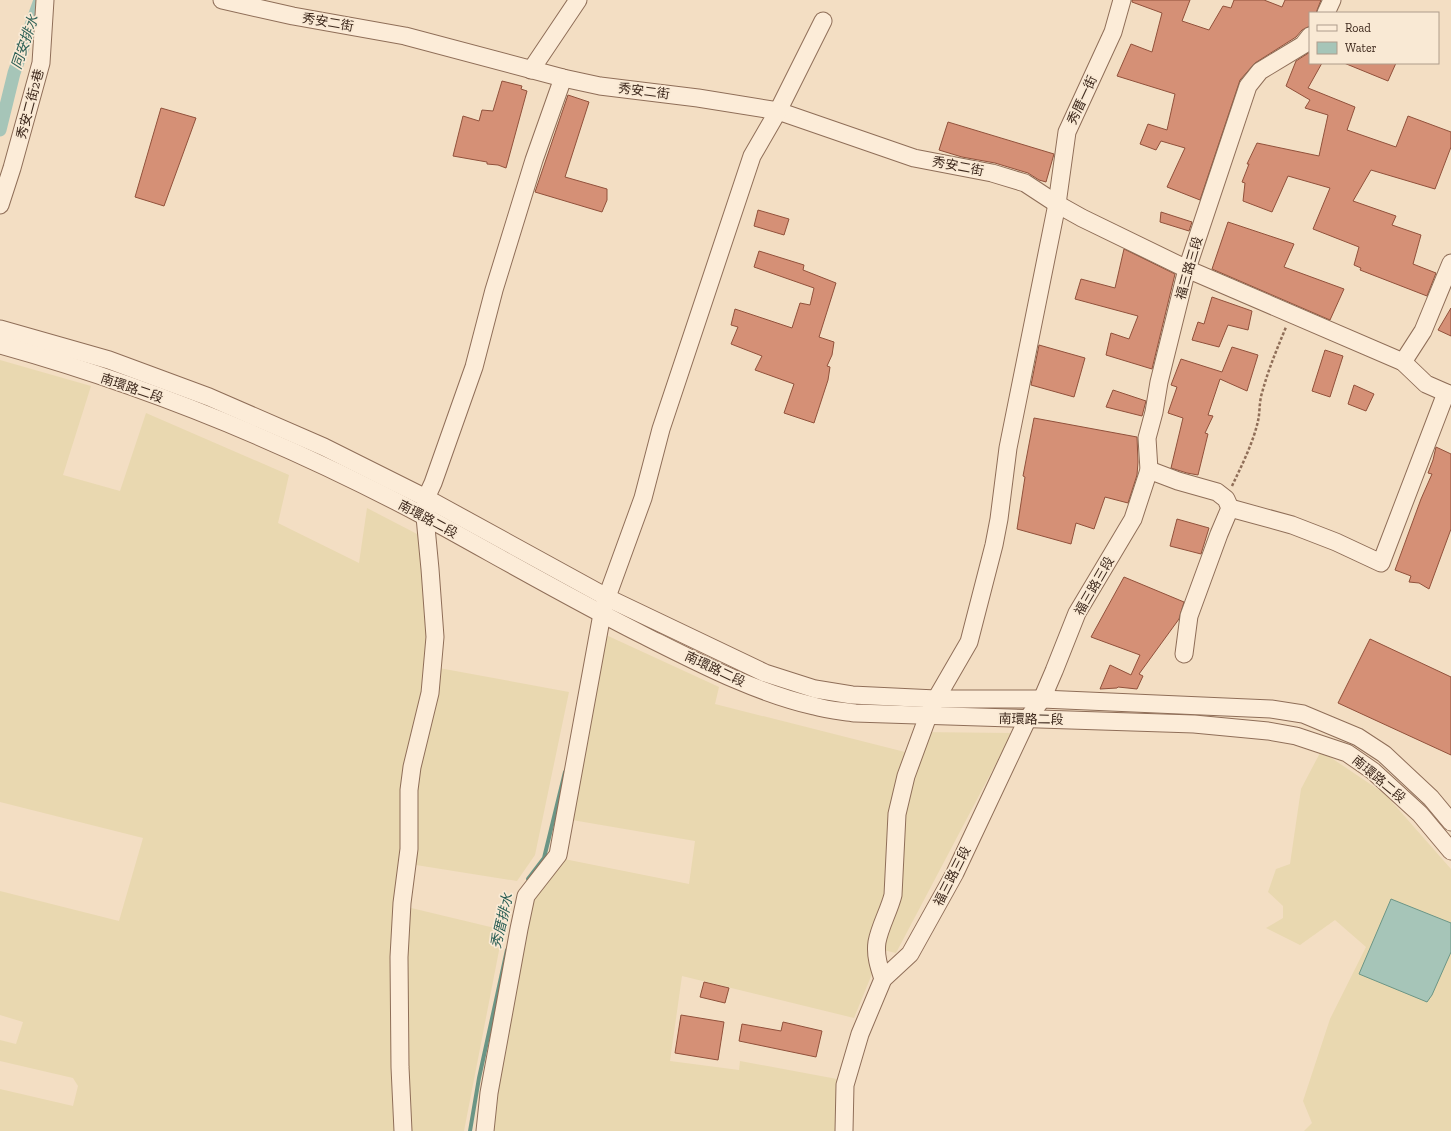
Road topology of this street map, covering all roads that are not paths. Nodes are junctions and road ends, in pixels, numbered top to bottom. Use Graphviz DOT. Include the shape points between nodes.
graph roads {
  1 [pos="45,0"];
  2 [pos="222,0"];
  3 [pos="578,0"];
  4 [pos="1122,0"];
  5 [pos="1332,0"];
  6 [pos="1326,12"];
  7 [pos="823,21"];
  8 [pos="1309,37"];
  9 [pos="531,70"];
  10 [pos="563,78"];
  11 [pos="778,111"];
  12 [pos="1057,204"];
  13 [pos="0,205"];
  14 [pos="1451,264"];
  15 [pos="1187,269"];
  16 [pos="0,329"];
  17 [pos="0,345"];
  18 [pos="1403,362"];
  19 [pos="1448,394"];
  20 [pos="1149,470"];
  21 [pos="426,498"];
  22 [pos="1228,504"];
  23 [pos="424,517"];
  24 [pos="607,597"];
  25 [pos="602,614"];
  26 [pos="1184,654"];
  27 [pos="936,699"];
  28 [pos="1042,699"];
  29 [pos="928,716"];
  30 [pos="1028,718"];
  31 [pos="1451,822"];
  32 [pos="1451,851"];
  33 [pos="883,979"];
  34 [pos="403,1131"];
  35 [pos="485,1131"];
  36 [pos="844,1131"];
  1 -- 13 [label="street, 秀安二街2巷" via="41,63"];
  2 -- 9 [label="street, 秀安二街" via="405,36"];
  3 -- 9 [label="street"];
  4 -- 12 [label="street, 秀厝一街" via="1113,32 1067,132"];
  5 -- 6 [label="street"];
  7 -- 11 [label="street"];
  8 -- 15 [label="street, 福三路三段" via="1302,45 1260,71 1248,86"];
  9 -- 10 [label="street, 秀安二街"];
  10 -- 11 [label="street, 秀安二街" via="600,86"];
  10 -- 21 [label="street" via="534,160 494,290 474,367"];
  11 -- 12 [label="street, 秀安二街" via="914,158 992,173 1025,183"];
  11 -- 24 [label="street" via="752,156 661,429 643,498"];
  12 -- 15 [label="street, 秀安二街"];
  12 -- 27 [label="street, 秀厝一街" via="1008,448 994,545 969,642"];
  14 -- 18 [label="street" via="1423,331"];
  15 -- 18 [label="street, 秀安二街"];
  15 -- 20 [label="street, 福三路三段" via="1147,438"];
  16 -- 21 [label="street, 南環路二段" via="110,360 209,397 324,447"];
  17 -- 23 [label="street, 南環路二段" via="202,412 337,472"];
  18 -- 19 [label="street" via="1426,384"];
  19 -- 22 [label="street" via="1381,563 1292,525"];
  20 -- 22 [label="street" via="1178,482 1218,492"];
  20 -- 28 [label="street, 福三路三段" via="1133,519 1077,613"];
  21 -- 23 [label="street"];
  21 -- 24 [label="street, 南環路二段"];
  22 -- 26 [label="street" via="1188,616"];
  23 -- 25 [label="street, 南環路二段"];
  23 -- 34 [label="street" via="434,637 430,693 409,790 409,849 402,903 399,965"];
  24 -- 25 [label="street"];
  24 -- 27 [label="street, 南環路二段" via="764,674 815,689 852,695"];
  25 -- 29 [label="street, 南環路二段" via="754,687 814,706 855,713"];
  25 -- 35 [label="street" via="558,855 526,896 489,1093"];
  27 -- 28 [label="street, 南環路二段"];
  27 -- 29 [label="street, 秀厝一街"];
  28 -- 30 [label="street, 福三路三段"];
  28 -- 31 [label="street, 南環路二段" via="1271,709 1304,714 1358,737 1384,754 1431,798"];
  29 -- 30 [label="street, 南環路二段"];
  29 -- 33 [label="street, 秀厝一街" via="906,776 896,814 893,895 878,941 878,964"];
  30 -- 32 [label="street, 南環路二段" via="1194,724 1296,736 1347,753 1373,771 1420,814"];
  30 -- 33 [label="street, 福三路三段" via="955,873 910,954"];
  33 -- 36 [label="street, 福三路三段" via="860,1034 845,1085"];
}
